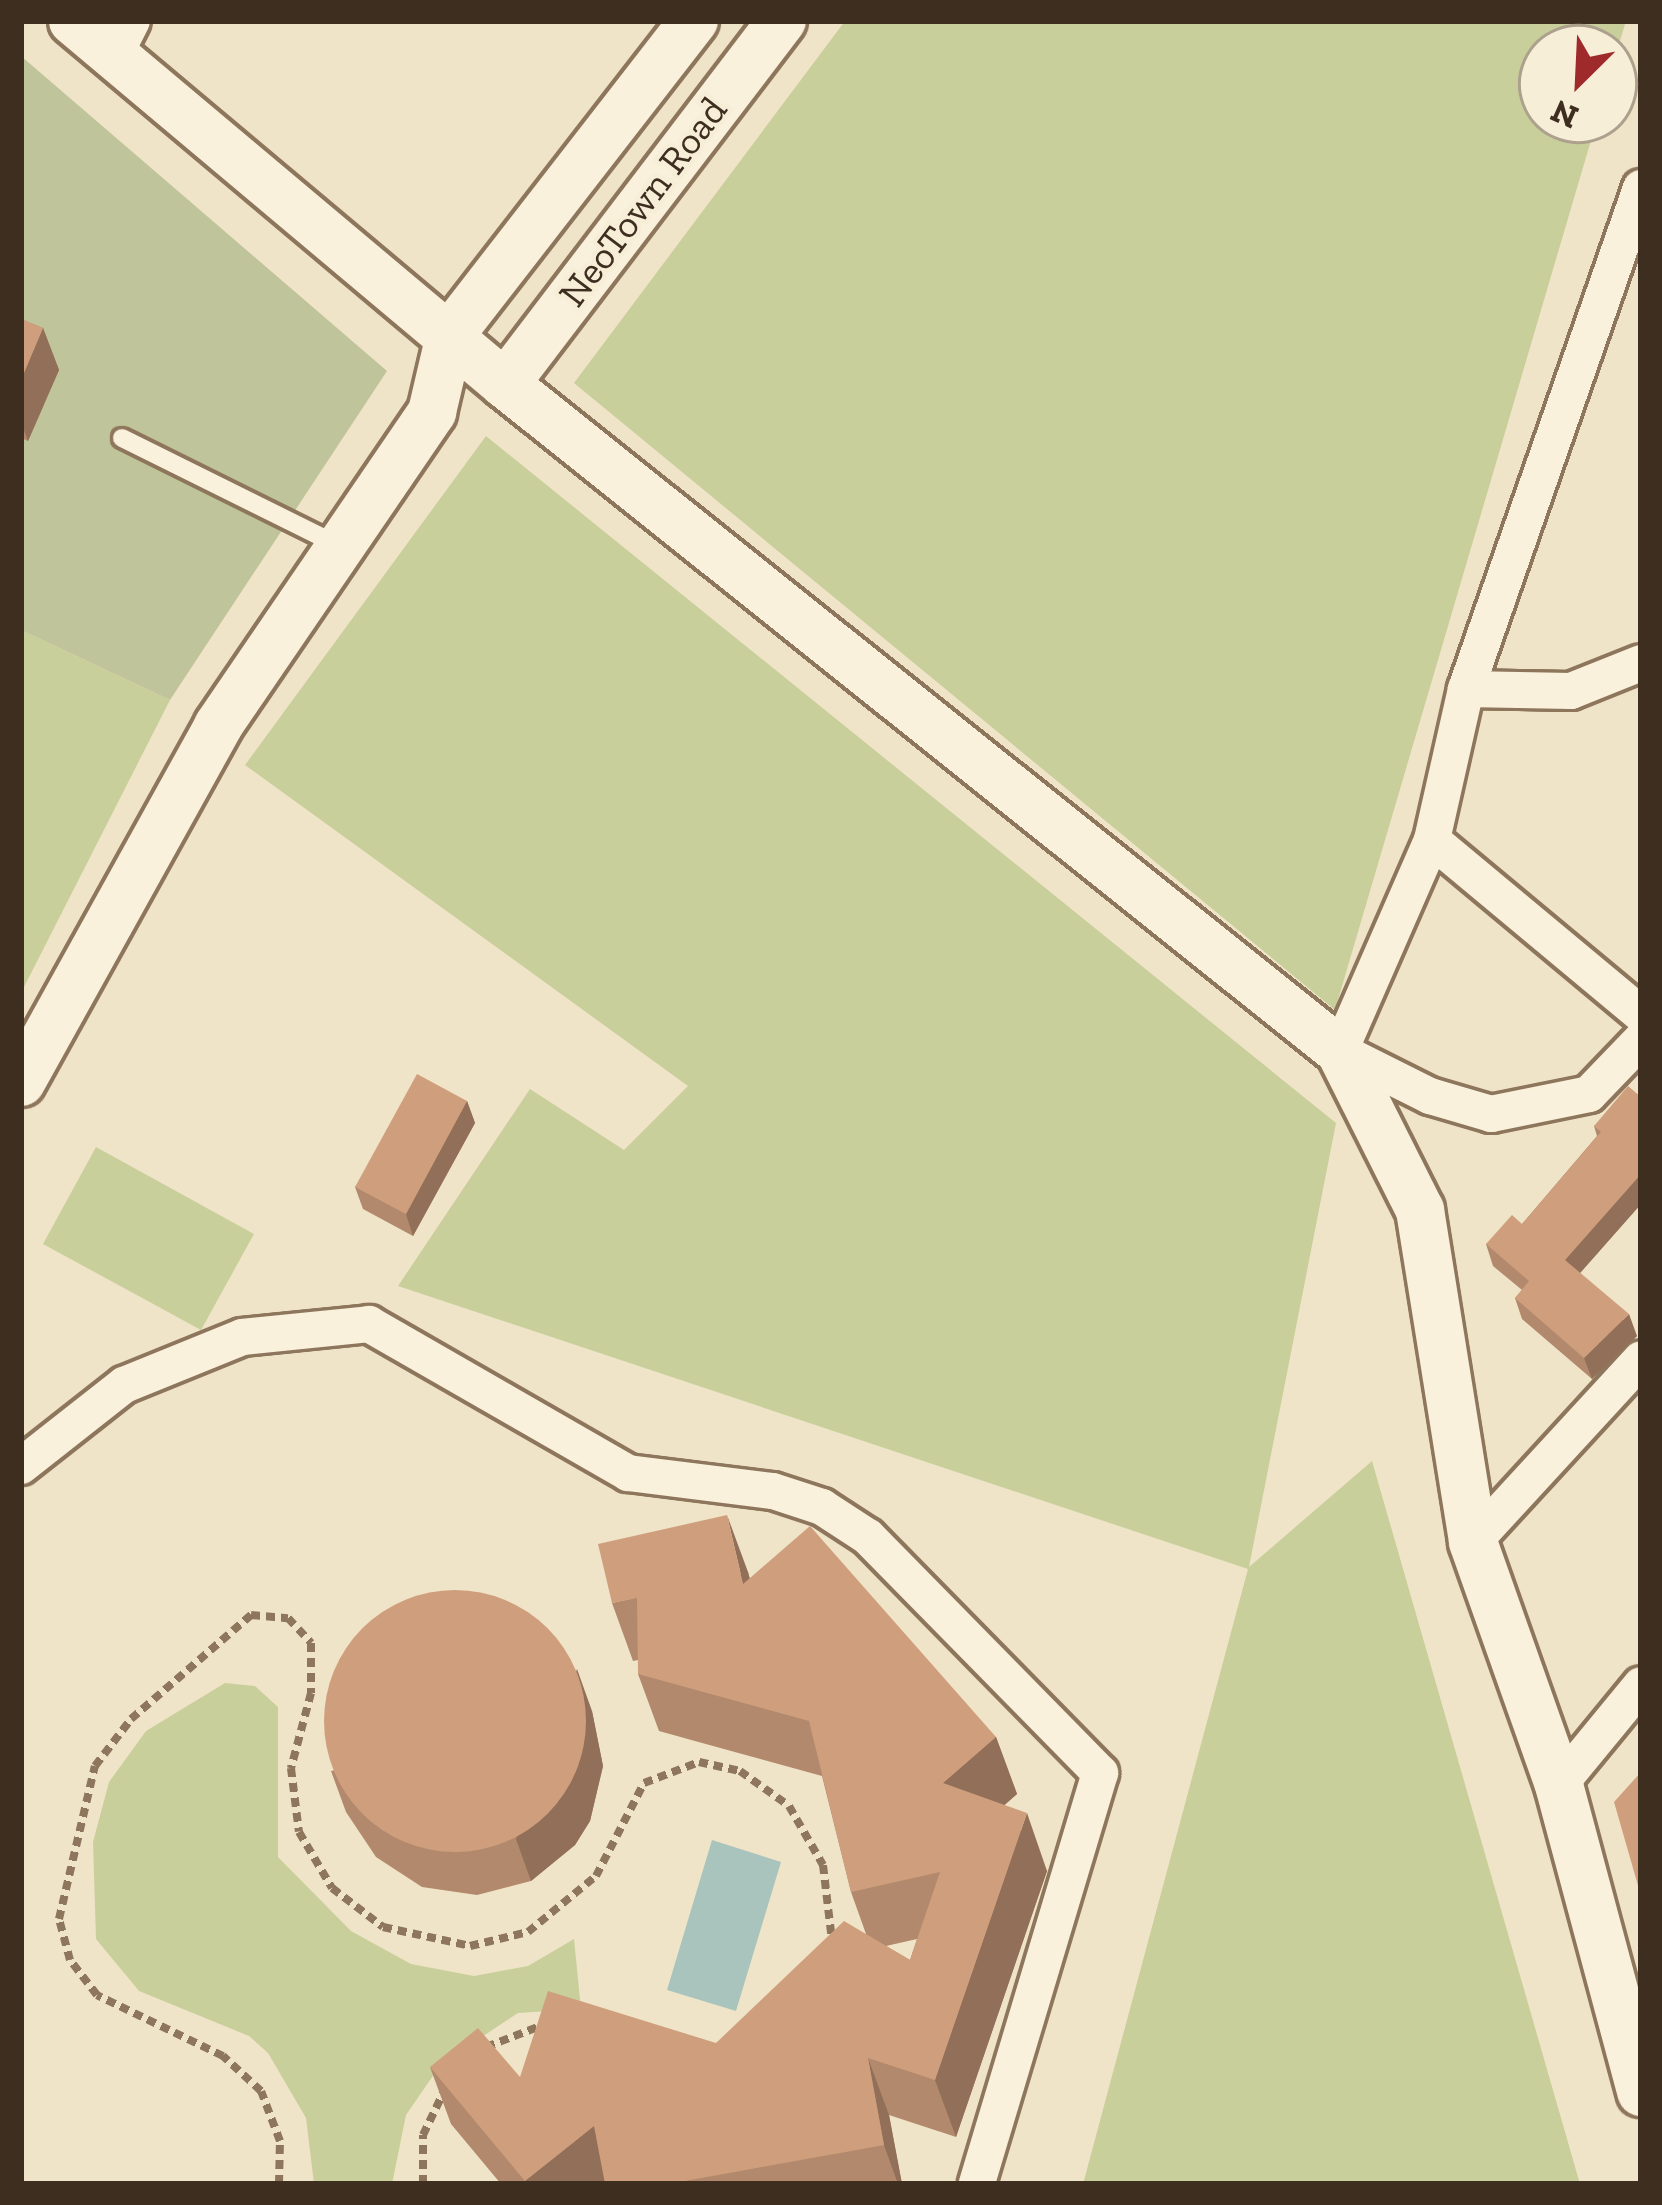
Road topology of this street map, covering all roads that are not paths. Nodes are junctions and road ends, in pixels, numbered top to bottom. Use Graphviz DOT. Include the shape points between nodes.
graph roads {
  1 [pos="73,21"];
  2 [pos="694,21"];
  3 [pos="782,21"];
  4 [pos="123,37"];
  5 [pos="1641,188"];
  6 [pos="450,335"];
  7 [pos="505,384"];
  8 [pos="432,412"];
  9 [pos="122,438"];
  10 [pos="340,546"];
  11 [pos="1641,663"];
  12 [pos="1466,689"];
  13 [pos="1432,840"];
  14 [pos="1641,1014"];
  15 [pos="1641,1040"];
  16 [pos="1340,1051"];
  17 [pos="21,1082"];
  18 [pos="1641,1359"];
  19 [pos="21,1466"];
  20 [pos="1472,1542"];
  21 [pos="1641,1685"];
  22 [pos="1559,1785"];
  23 [pos="1629,1996"];
  24 [pos="1641,2092"];
  25 [pos="976,2184"];
  1 -- 4 [label="street"];
  2 -- 6 [label="street, NeoTown Road"];
  3 -- 7 [label="street, NeoTown Road"];
  4 -- 6 [label="street"];
  5 -- 12 [label="street"];
  6 -- 7 [label="street"];
  6 -- 8 [label="street"];
  7 -- 8 [label="street"];
  7 -- 16 [label="street"];
  8 -- 10 [label="street"];
  9 -- 10 [label="lane"];
  10 -- 17 [label="street" via="218,726"];
  11 -- 12 [label="street" via="1571,692"];
  12 -- 13 [label="street"];
  13 -- 14 [label="street"];
  13 -- 16 [label="street"];
  15 -- 16 [label="street" via="1589,1094 1492,1114 1430,1096"];
  16 -- 20 [label="street" via="1420,1210"];
  18 -- 20 [label="street"];
  19 -- 25 [label="street" via="144,1377 242,1337 369,1324 628,1473 773,1491 822,1507 868,1538 1100,1773"];
  20 -- 22 [label="street"];
  21 -- 22 [label="street"];
  22 -- 23 [label="street"];
  23 -- 24 [label="street"];
}
